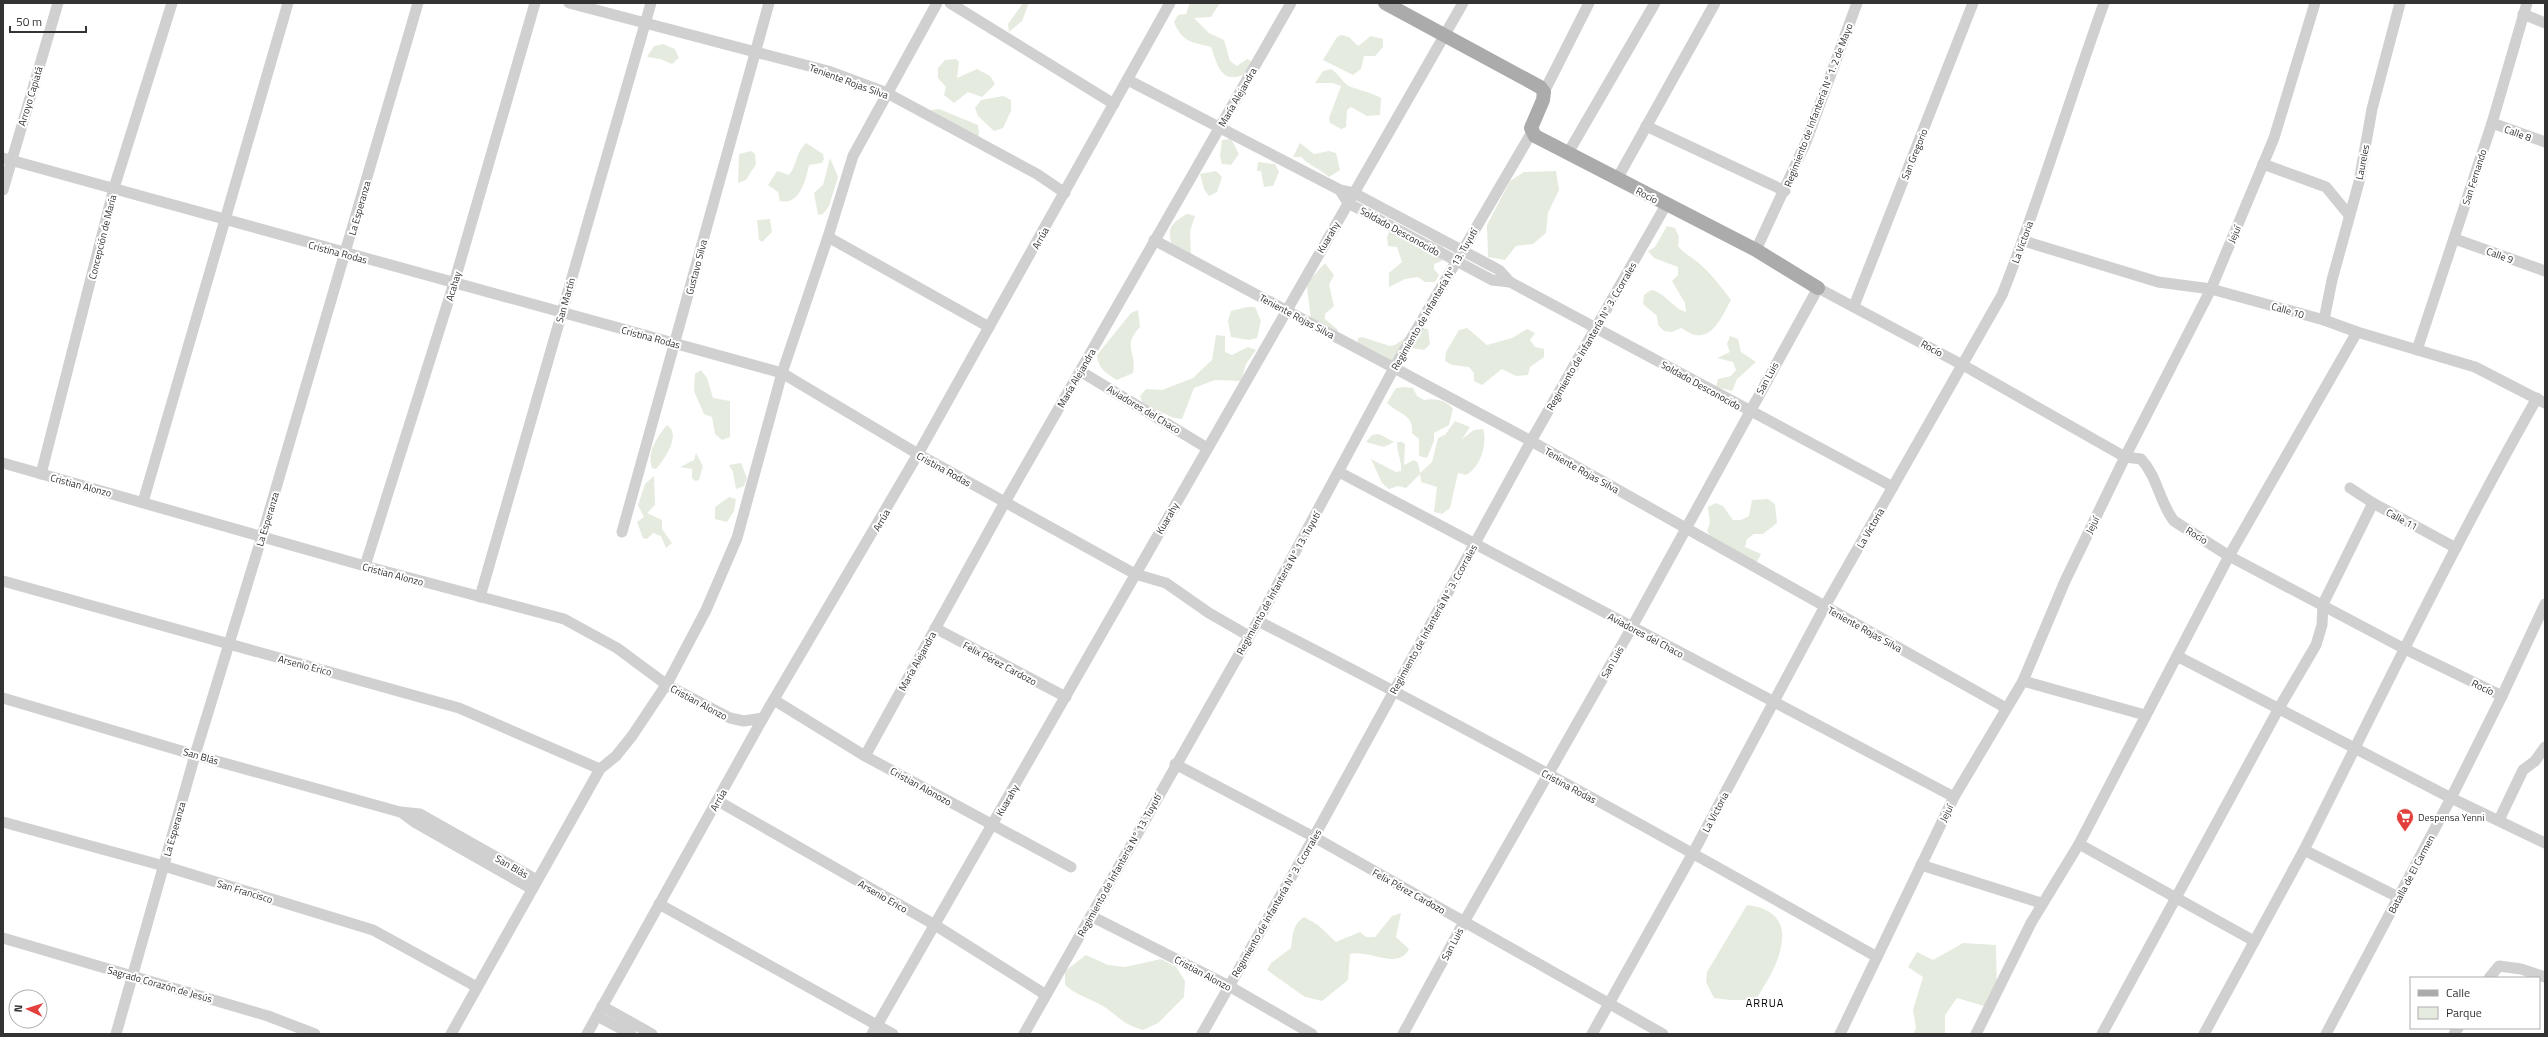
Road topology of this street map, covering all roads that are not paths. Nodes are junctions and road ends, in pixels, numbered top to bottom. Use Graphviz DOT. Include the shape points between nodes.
graph roads {
  1 [pos="58,3"];
  2 [pos="172,3"];
  3 [pos="288,3"];
  4 [pos="418,3"];
  5 [pos="535,3"];
  6 [pos="569,3"];
  7 [pos="651,3"];
  8 [pos="769,3"];
  9 [pos="937,3"];
  10 [pos="950,3"];
  11 [pos="1170,3"];
  12 [pos="1291,3"];
  13 [pos="1385,3"];
  14 [pos="1463,3"];
  15 [pos="1589,3"];
  16 [pos="1655,3"];
  17 [pos="1715,3"];
  18 [pos="1857,3"];
  19 [pos="1973,3"];
  20 [pos="2104,3"];
  21 [pos="2315,3"];
  22 [pos="2400,3"];
  23 [pos="2527,3"];
  24 [pos="2523,14"];
  25 [pos="645,21"];
  26 [pos="2545,23"];
  27 [pos="1444,36"];
  28 [pos="754,51"];
  29 [pos="1128,80"];
  30 [pos="1544,92"];
  31 [pos="887,94"];
  32 [pos="1114,104"];
  33 [pos="2492,123"];
  34 [pos="1646,126"];
  35 [pos="1220,128"];
  36 [pos="1532,132"];
  37 [pos="2545,142"];
  38 [pos="1568,153"];
  39 [pos="7,159"];
  40 [pos="2263,164"];
  41 [pos="1617,179"];
  42 [pos="114,188"];
  43 [pos="3,190"];
  44 [pos="1340,190"];
  45 [pos="1785,191"];
  46 [pos="1354,192"];
  47 [pos="1064,193"];
  48 [pos="1348,203"];
  49 [pos="1666,205"];
  50 [pos="2349,215"];
  51 [pos="226,220"];
  52 [pos="828,237"];
  53 [pos="2455,239"];
  54 [pos="1154,240"];
  55 [pos="2024,241"];
  56 [pos="1463,250"];
  57 [pos="1756,250"];
  58 [pos="345,254"];
  59 [pos="1456,262"];
  60 [pos="2545,271"];
  61 [pos="1510,282"];
  62 [pos="454,283"];
  63 [pos="1818,288"];
  64 [pos="2211,289"];
  65 [pos="1854,306"];
  66 [pos="1286,310"];
  67 [pos="562,313"];
  68 [pos="2324,320"];
  69 [pos="989,327"];
  70 [pos="1597,327"];
  71 [pos="2357,332"];
  72 [pos="675,344"];
  73 [pos="2417,350"];
  74 [pos="1961,364"];
  75 [pos="1394,368"];
  76 [pos="1080,370"];
  77 [pos="782,373"];
  78 [pos="2541,401"];
  79 [pos="1749,410"];
  80 [pos="1531,441"];
  81 [pos="1208,448"];
  82 [pos="918,454"];
  83 [pos="2125,457"];
  84 [pos="3,463"];
  85 [pos="1339,472"];
  86 [pos="41,474"];
  87 [pos="1893,487"];
  88 [pos="2350,488"];
  89 [pos="143,502"];
  90 [pos="1005,502"];
  91 [pos="2372,503"];
  92 [pos="1686,527"];
  93 [pos="622,532"];
  94 [pos="262,536"];
  95 [pos="1475,542"];
  96 [pos="2456,548"];
  97 [pos="2230,556"];
  98 [pos="365,566"];
  99 [pos="1135,574"];
  100 [pos="3,581"];
  101 [pos="480,597"];
  102 [pos="2323,604"];
  103 [pos="2545,604"];
  104 [pos="1825,606"];
  105 [pos="1258,620"];
  106 [pos="1632,627"];
  107 [pos="935,628"];
  108 [pos="1249,636"];
  109 [pos="229,644"];
  110 [pos="2403,648"];
  111 [pos="2177,656"];
  112 [pos="2023,681"];
  113 [pos="667,685"];
  114 [pos="1393,690"];
  115 [pos="2502,696"];
  116 [pos="1066,697"];
  117 [pos="3,698"];
  118 [pos="774,700"];
  119 [pos="1774,703"];
  120 [pos="2006,708"];
  121 [pos="2279,708"];
  122 [pos="2145,715"];
  123 [pos="764,718"];
  124 [pos="2545,746"];
  125 [pos="2356,747"];
  126 [pos="195,755"];
  127 [pos="865,756"];
  128 [pos="1175,764"];
  129 [pos="600,769"];
  130 [pos="1548,774"];
  131 [pos="1954,797"];
  132 [pos="2451,798"];
  133 [pos="718,801"];
  134 [pos="2499,820"];
  135 [pos="3,822"];
  136 [pos="992,826"];
  137 [pos="1314,837"];
  138 [pos="2545,843"];
  139 [pos="2079,844"];
  140 [pos="2304,850"];
  141 [pos="1693,853"];
  142 [pos="1921,865"];
  143 [pos="164,866"];
  144 [pos="1071,867"];
  145 [pos="535,885"];
  146 [pos="2398,897"];
  147 [pos="2176,898"];
  148 [pos="2041,903"];
  149 [pos="659,904"];
  150 [pos="1091,916"];
  151 [pos="1464,922"];
  152 [pos="935,925"];
  153 [pos="3,938"];
  154 [pos="2254,941"];
  155 [pos="1877,957"];
  156 [pos="133,976"];
  157 [pos="2490,977"];
  158 [pos="2545,977"];
  159 [pos="1229,986"];
  160 [pos="477,987"];
  161 [pos="1046,994"];
  162 [pos="1609,1004"];
  163 [pos="600,1011"];
  164 [pos="874,1030"];
  165 [pos="116,1034"];
  166 [pos="316,1034"];
  167 [pos="451,1034"];
  168 [pos="587,1034"];
  169 [pos="631,1034"];
  170 [pos="652,1034"];
  171 [pos="893,1034"];
  172 [pos="1024,1034"];
  173 [pos="1202,1034"];
  174 [pos="1312,1034"];
  175 [pos="1403,1034"];
  176 [pos="1592,1034"];
  177 [pos="1663,1034"];
  178 [pos="1840,1034"];
  179 [pos="1976,1034"];
  180 [pos="2102,1034"];
  181 [pos="2204,1034"];
  182 [pos="2326,1034"];
  1 -- 39 [label="street, Arroyo Capiatá"];
  2 -- 42 [label="street, Concepción de María"];
  3 -- 51 [label="street"];
  4 -- 58 [label="street, La Esperanza"];
  5 -- 62 [label="street, Acahay"];
  6 -- 25 [label="street, Teniente Rojas Silva"];
  7 -- 25 [label="street, San Martín"];
  8 -- 28 [label="street, Gustavo Silva"];
  9 -- 31 [label="street"];
  10 -- 32 [label="street"];
  11 -- 29 [label="street, Arrúa"];
  12 -- 35 [label="street, María Alejandra"];
  13 -- 27 [label="main road"];
  14 -- 27 [label="street, Kuarahy"];
  15 -- 30 [label="street"];
  16 -- 38 [label="street"];
  17 -- 34 [label="street"];
  18 -- 45 [label="street, Regimiento de Infantería N° 1. 2 de Mayo" via="1806,142"];
  19 -- 65 [label="street, San Gregorio"];
  20 -- 55 [label="street, La Victoria" via="2059,130"];
  21 -- 40 [label="street, Jejuí" via="2274,138"];
  22 -- 50 [label="street, Laureles" via="2372,109 2359,182"];
  23 -- 24 [label="street, San Fernando"];
  24 -- 26 [label="street"];
  24 -- 33 [label="street, San Fernando"];
  25 -- 28 [label="street, Teniente Rojas Silva"];
  25 -- 67 [label="street, San Martín"];
  27 -- 30 [label="main road" via="1540,87"];
  27 -- 46 [label="street, Kuarahy"];
  28 -- 31 [label="street, Teniente Rojas Silva" via="828,71"];
  28 -- 72 [label="street, Gustavo Silva"];
  29 -- 32 [label="street, Arrúa"];
  29 -- 35 [label="street, Soldado Desconocido"];
  30 -- 36 [label="main road" via="1531,128"];
  31 -- 47 [label="street, Teniente Rojas Silva" via="1037,174"];
  31 -- 52 [label="street" via="852,156"];
  32 -- 47 [label="street, Arrúa"];
  33 -- 37 [label="street, Calle 8"];
  33 -- 53 [label="street, San Fernando"];
  34 -- 41 [label="street"];
  34 -- 45 [label="street"];
  35 -- 44 [label="street, Soldado Desconocido"];
  35 -- 54 [label="street, María Alejandra"];
  36 -- 38 [label="main road, Rocío"];
  36 -- 56 [label="street, Regimiento de Infantería N° 13. Tuyutí"];
  38 -- 41 [label="main road, Rocío"];
  39 -- 42 [label="street, Cristina Rodas"];
  39 -- 43 [label="street, Arroyo Capiatá"];
  40 -- 50 [label="street" via="2326,187"];
  40 -- 64 [label="street, Jejuí"];
  41 -- 49 [label="main road, Rocío"];
  42 -- 51 [label="street, Cristina Rodas"];
  42 -- 86 [label="street, Concepción de María"];
  44 -- 46 [label="street, Soldado Desconocido"];
  44 -- 48 [label="street, Soldado Desconocido"];
  45 -- 57 [label="street, Regimiento de Infantería N° 1. 2 de Mayo"];
  46 -- 48 [label="street, Kuarahy"];
  46 -- 56 [label="street, Soldado Desconocido"];
  47 -- 69 [label="street, Arrúa"];
  48 -- 59 [label="street, Soldado Desconocido"];
  48 -- 66 [label="street, Kuarahy"];
  49 -- 57 [label="main road, Rocío"];
  49 -- 70 [label="street, Regimiento de Infantería N° 3. Ccorrales"];
  50 -- 68 [label="street, Laureles"];
  51 -- 58 [label="street, Cristina Rodas"];
  51 -- 89 [label="street"];
  52 -- 69 [label="street"];
  52 -- 77 [label="street"];
  53 -- 60 [label="street, Calle 9"];
  53 -- 73 [label="street, San Fernando"];
  54 -- 66 [label="street, Teniente Rojas Silva"];
  54 -- 76 [label="street, María Alejandra"];
  55 -- 64 [label="street, Calle 10" via="2158,282"];
  55 -- 74 [label="street, La Victoria" via="2002,295"];
  56 -- 59 [label="street, Regimiento de Infantería N° 13. Tuyutí"];
  56 -- 61 [label="street, Soldado Desconocido" via="1499,270"];
  57 -- 63 [label="main road, Rocío"];
  58 -- 62 [label="street, Cristina Rodas"];
  58 -- 94 [label="street, La Esperanza"];
  59 -- 61 [label="street, Soldado Desconocido" via="1492,280"];
  59 -- 75 [label="street, Regimiento de Infantería N° 13. Tuyutí"];
  61 -- 70 [label="street, Soldado Desconocido"];
  62 -- 67 [label="street, Cristina Rodas"];
  62 -- 98 [label="street, Acahay"];
  63 -- 65 [label="street, Rocío"];
  63 -- 79 [label="street, San Luis"];
  64 -- 68 [label="street, Calle 10"];
  64 -- 83 [label="street, Jejuí"];
  65 -- 74 [label="street, Rocío"];
  66 -- 75 [label="street, Teniente Rojas Silva"];
  66 -- 81 [label="street, Kuarahy"];
  67 -- 72 [label="street, Cristina Rodas"];
  67 -- 101 [label="street, San Martín"];
  68 -- 71 [label="street, Calle 10"];
  69 -- 82 [label="street, Arrúa"];
  70 -- 79 [label="street, Soldado Desconocido"];
  70 -- 80 [label="street, Regimiento de Infantería N° 3. Ccorrales"];
  71 -- 73 [label="street, Calle 10"];
  71 -- 97 [label="street"];
  72 -- 77 [label="street, Cristina Rodas"];
  72 -- 93 [label="street, Gustavo Silva"];
  73 -- 78 [label="street, Calle 10" via="2475,367"];
  74 -- 83 [label="street, Rocío"];
  74 -- 87 [label="street, La Victoria"];
  75 -- 80 [label="street, Teniente Rojas Silva"];
  75 -- 85 [label="street, Regimiento de Infantería N° 13. Tuyutí"];
  76 -- 81 [label="street, Aviadores del Chaco"];
  76 -- 90 [label="street, María Alejandra"];
  77 -- 82 [label="street, Cristina Rodas"];
  77 -- 113 [label="street" via="737,538 706,610"];
  78 -- 96 [label="street"];
  79 -- 87 [label="street, Soldado Desconocido"];
  79 -- 92 [label="street, San Luis"];
  80 -- 92 [label="street, Teniente Rojas Silva"];
  80 -- 95 [label="street, Regimiento de Infantería N° 3. Ccorrales"];
  81 -- 99 [label="street, Kuarahy"];
  82 -- 90 [label="street, Cristina Rodas"];
  82 -- 118 [label="street, Arrúa"];
  83 -- 97 [label="street, Rocío" via="2141,459 2146,464 2174,521"];
  83 -- 112 [label="street, Jejuí" via="2065,581"];
  84 -- 86 [label="street, Cristian Alonzo"];
  85 -- 95 [label="street, Aviadores del Chaco"];
  85 -- 105 [label="street, Regimiento de Infantería N° 13. Tuyutí"];
  86 -- 89 [label="street, Cristian Alonzo"];
  87 -- 104 [label="street, La Victoria"];
  88 -- 91 [label="street, Calle 11"];
  89 -- 94 [label="street, Cristian Alonzo"];
  90 -- 99 [label="street, Cristina Rodas"];
  90 -- 107 [label="street, María Alejandra"];
  91 -- 96 [label="street, Calle 11"];
  91 -- 102 [label="street"];
  92 -- 104 [label="street, Teniente Rojas Silva"];
  92 -- 106 [label="street, San Luis"];
  94 -- 98 [label="street, Cristian Alonzo"];
  94 -- 109 [label="street, La Esperanza"];
  95 -- 106 [label="street, Aviadores del Chaco"];
  95 -- 114 [label="street, Regimiento de Infantería N° 3. Ccorrales"];
  96 -- 110 [label="street"];
  97 -- 102 [label="street, Rocío"];
  97 -- 111 [label="street"];
  98 -- 101 [label="street, Cristian Alonzo"];
  99 -- 108 [label="street, Cristina Rodas" via="1173,587 1208,613"];
  99 -- 116 [label="street, Kuarahy"];
  100 -- 109 [label="street, Arsenio Erico"];
  101 -- 113 [label="street, Cristian Alonzo" via="564,619 617,648"];
  102 -- 110 [label="street, Rocío"];
  102 -- 121 [label="street" via="2322,625 2316,645"];
  103 -- 115 [label="street, Batalla de El Carmen"];
  104 -- 119 [label="street, La Victoria"];
  104 -- 120 [label="street, Teniente Rojas Silva"];
  105 -- 108 [label="street, Regimiento de Infantería N° 13. Tuyutí"];
  105 -- 114 [label="street, Cristina Rodas"];
  106 -- 119 [label="street, Aviadores del Chaco"];
  106 -- 130 [label="street, San Luis"];
  107 -- 116 [label="street, Felix Pérez Cardozo"];
  107 -- 127 [label="street, María Alejandra"];
  108 -- 128 [label="street, Regimiento de Infantería N° 13. Tuyutí"];
  109 -- 126 [label="street, La Esperanza"];
  109 -- 129 [label="street, Arsenio Erico" via="459,708"];
  110 -- 115 [label="street, Rocío"];
  110 -- 125 [label="street"];
  111 -- 121 [label="street"];
  111 -- 122 [label="street"];
  112 -- 120 [label="street, Jejuí"];
  112 -- 122 [label="street"];
  113 -- 123 [label="street, Cristian Alonzo" via="730,718"];
  113 -- 129 [label="street" via="632,736 616,756"];
  114 -- 130 [label="street, Cristina Rodas"];
  114 -- 137 [label="street, Regimiento de Infantería N° 3. Ccorrales"];
  115 -- 132 [label="street, Batalla de El Carmen"];
  116 -- 136 [label="street, Kuarahy"];
  117 -- 126 [label="street, San Blás"];
  118 -- 123 [label="street, Arrúa"];
  118 -- 127 [label="street, Cristian Alonozo"];
  119 -- 131 [label="street, Aviadores del Chaco"];
  119 -- 141 [label="street, La Victoria"];
  120 -- 131 [label="street, Jejuí"];
  121 -- 125 [label="street"];
  121 -- 147 [label="street"];
  122 -- 139 [label="street"];
  123 -- 133 [label="street, Arrúa"];
  124 -- 134 [label="street" via="2535,761 2523,770"];
  125 -- 132 [label="street"];
  125 -- 140 [label="street"];
  126 -- 143 [label="street, La Esperanza"];
  126 -- 145 [label="street, San Blás" via="400,812 416,823"];
  127 -- 136 [label="street, Cristian Alonozo"];
  128 -- 137 [label="street, Felix Pérez Cardozo"];
  128 -- 150 [label="street, Regimiento de Infantería N° 13. Tuyutí"];
  129 -- 145 [label="street"];
  130 -- 141 [label="street, Cristina Rodas"];
  130 -- 151 [label="street, San Luis"];
  131 -- 142 [label="street, Jejuí"];
  132 -- 134 [label="street"];
  132 -- 146 [label="street, Batalla de El Carmen"];
  133 -- 149 [label="street, Arrúa"];
  133 -- 152 [label="street, Arsenio Erico"];
  134 -- 138 [label="street"];
  135 -- 143 [label="street, San Francisco"];
  136 -- 144 [label="street, Cristian Alonozo"];
  136 -- 152 [label="street, Kuarahy"];
  137 -- 151 [label="street, Felix Pérez Cardozo"];
  137 -- 159 [label="street, Regimiento de Infantería N° 3. Ccorrales"];
  139 -- 147 [label="street"];
  139 -- 148 [label="street"];
  140 -- 146 [label="street"];
  140 -- 154 [label="street"];
  141 -- 155 [label="street, Cristina Rodas"];
  141 -- 162 [label="street, La Victoria"];
  142 -- 148 [label="street"];
  142 -- 155 [label="street, Jejuí"];
  143 -- 156 [label="street, La Esperanza"];
  143 -- 160 [label="street, San Francisco" via="373,930"];
  145 -- 160 [label="street"];
  146 -- 182 [label="street, Batalla de El Carmen"];
  147 -- 154 [label="street"];
  147 -- 180 [label="street"];
  148 -- 179 [label="street"];
  149 -- 163 [label="street, Arrúa"];
  149 -- 164 [label="street"];
  150 -- 159 [label="street, Cristian Alonzo"];
  150 -- 161 [label="street, Regimiento de Infantería N° 13. Tuyutí"];
  151 -- 162 [label="street, Felix Pérez Cardozo"];
  151 -- 175 [label="street, San Luis"];
  152 -- 161 [label="street, Arsenio Erico"];
  152 -- 164 [label="street, Kuarahy"];
  153 -- 156 [label="street, Sagrado Corazón de Jesús"];
  154 -- 181 [label="street"];
  155 -- 178 [label="street, Jejuí"];
  156 -- 165 [label="street, La Esperanza"];
  156 -- 166 [label="street, Sagrado Corazón de Jesús" via="268,1016"];
  157 -- 158 [label="street" via="2499,966 2521,969"];
  159 -- 173 [label="street, Regimiento de Infantería N° 3. Ccorrales"];
  159 -- 174 [label="street, Cristian Alonzo"];
  160 -- 167 [label="street"];
  161 -- 172 [label="street, Regimiento de Infantería N° 13. Tuyutí"];
  162 -- 176 [label="street, La Victoria"];
  162 -- 177 [label="street, Felix Pérez Cardozo"];
  163 -- 168 [label="street, Arrúa"];
  163 -- 169 [label="street"];
  163 -- 170 [label="street"];
  164 -- 171 [label="street"];
}
